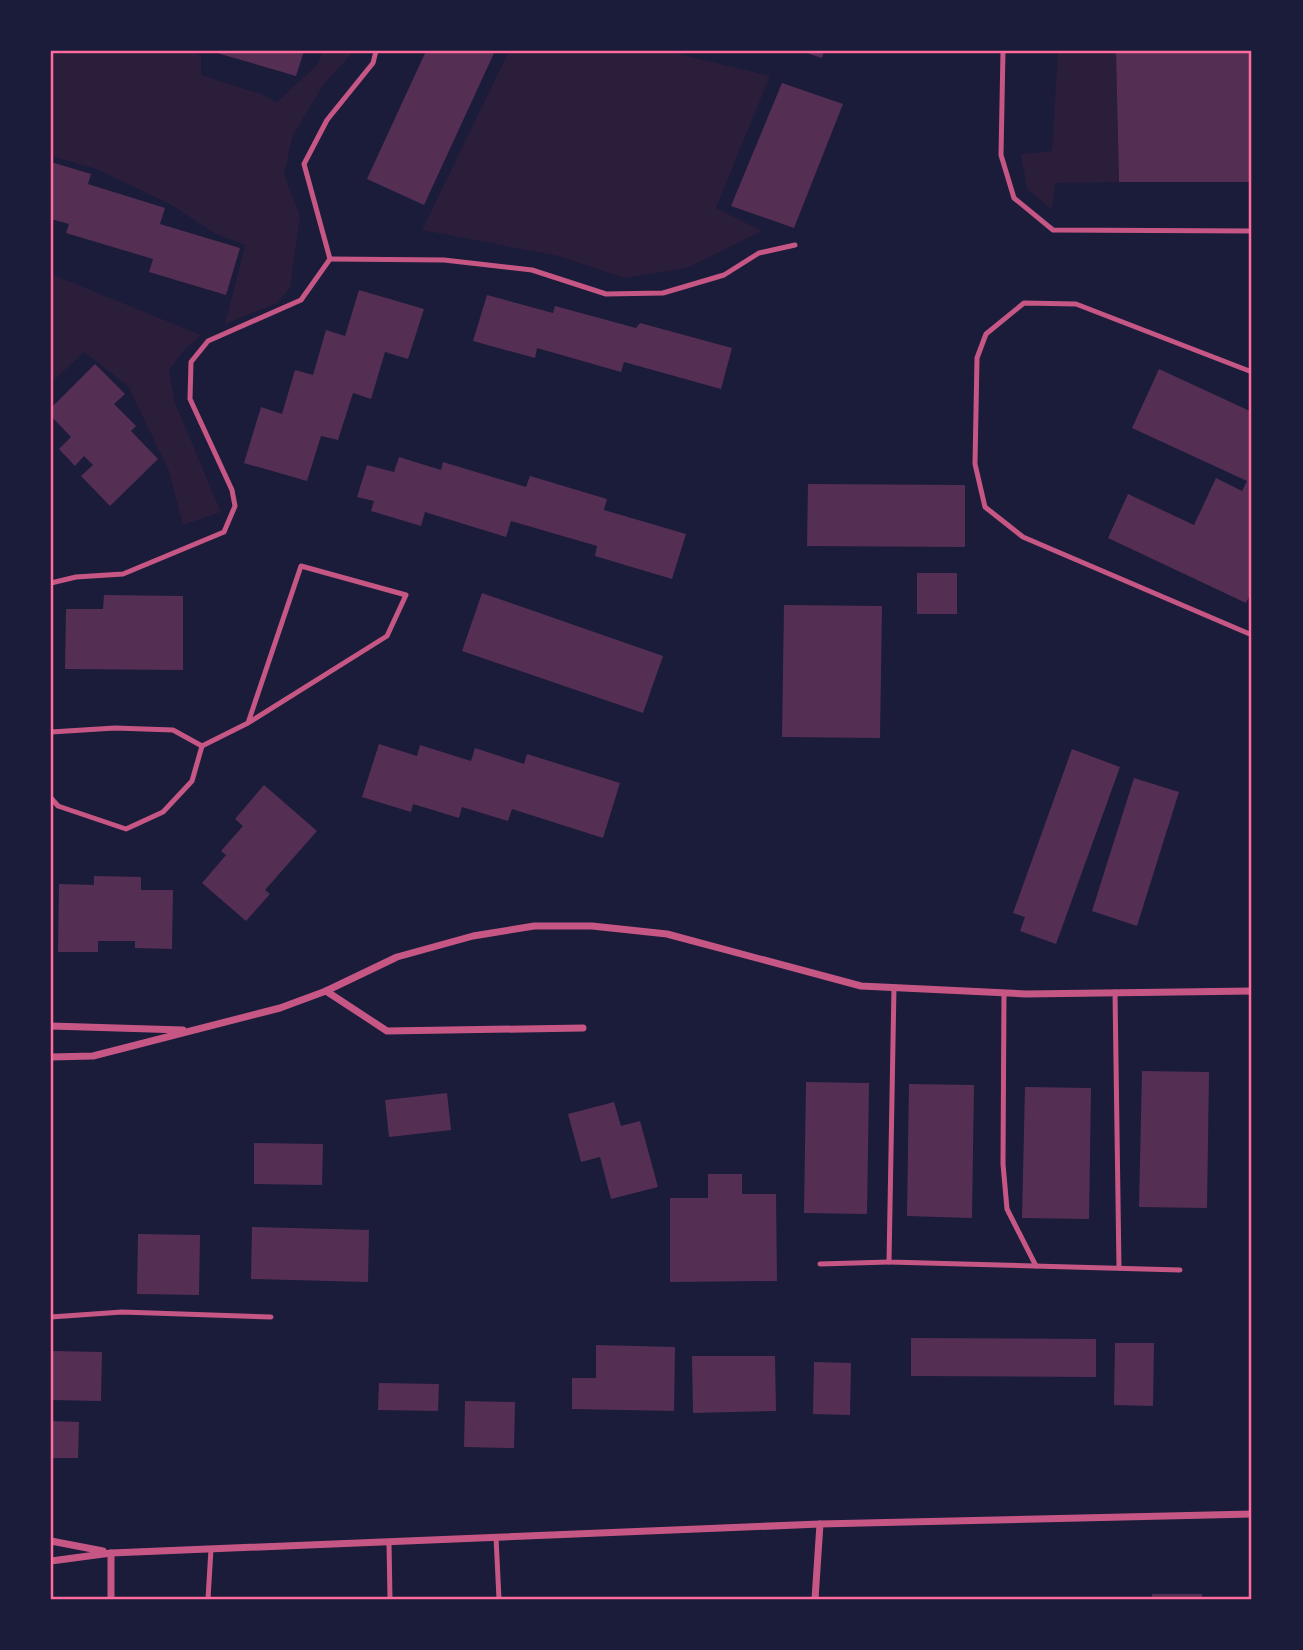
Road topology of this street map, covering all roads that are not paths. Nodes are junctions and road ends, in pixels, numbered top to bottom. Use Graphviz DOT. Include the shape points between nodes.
graph roads {
  1 [pos="376,51"];
  2 [pos="1003,51"];
  3 [pos="1252,231"];
  4 [pos="796,245"];
  5 [pos="330,259"];
  6 [pos="1252,372"];
  7 [pos="51,583"];
  8 [pos="1252,635"];
  9 [pos="248,723"];
  10 [pos="51,732"];
  11 [pos="202,746"];
  12 [pos="51,798"];
  13 [pos="894,988"];
  14 [pos="1252,990"];
  15 [pos="326,991"];
  16 [pos="1115,992"];
  17 [pos="1004,993"];
  18 [pos="51,1026"];
  19 [pos="583,1028"];
  20 [pos="191,1031"];
  21 [pos="51,1057"];
  22 [pos="889,1262"];
  23 [pos="820,1264"];
  24 [pos="1036,1266"];
  25 [pos="1119,1268"];
  26 [pos="1180,1270"];
  27 [pos="51,1317"];
  28 [pos="271,1317"];
  29 [pos="1252,1323"];
  30 [pos="1252,1396"];
  31 [pos="1252,1514"];
  32 [pos="820,1524"];
  33 [pos="496,1537"];
  34 [pos="51,1541"];
  35 [pos="389,1542"];
  36 [pos="211,1549"];
  37 [pos="111,1553"];
  38 [pos="51,1561"];
  39 [pos="111,1599"];
  40 [pos="208,1599"];
  41 [pos="390,1599"];
  42 [pos="499,1599"];
  43 [pos="815,1599"];
  1 -- 5 [label="lane" via="373,63 327,120 304,164"];
  2 -- 3 [label="lane" via="1001,155 1014,198 1053,230"];
  4 -- 5 [label="lane" via="759,253 724,275 663,293 606,294 532,271 444,260"];
  5 -- 7 [label="lane" via="301,300 208,341 191,362 190,399 232,489 235,506 224,532 123,574"];
  6 -- 8 [label="lane" via="1076,304 1024,303 986,334 977,358 975,464 985,507 1023,537"];
  9 -- 9 [label="lane" via="387,636 406,595 301,566"];
  9 -- 11 [label="lane"];
  10 -- 11 [label="lane" via="173,730"];
  11 -- 12 [label="lane" via="192,781 163,812 126,829 58,806"];
  13 -- 15 [label="street" via="861,986 667,933 534,926 473,936 397,957"];
  13 -- 17 [label="street"];
  13 -- 22 [label="lane"];
  14 -- 16 [label="street"];
  15 -- 19 [label="street" via="387,1031"];
  15 -- 20 [label="street"];
  16 -- 17 [label="street"];
  16 -- 25 [label="lane"];
  17 -- 24 [label="lane" via="1007,1209"];
  18 -- 20 [label="street"];
  20 -- 21 [label="street" via="93,1056"];
  22 -- 23 [label="lane"];
  22 -- 24 [label="lane"];
  24 -- 25 [label="lane"];
  25 -- 26 [label="lane"];
  27 -- 28 [label="lane" via="122,1312"];
  29 -- 30 [label="lane"];
  31 -- 32 [label="street"];
  32 -- 33 [label="street"];
  32 -- 43 [label="street"];
  33 -- 35 [label="street"];
  33 -- 42 [label="lane"];
  34 -- 37 [label="street"];
  35 -- 36 [label="street"];
  35 -- 41 [label="lane"];
  36 -- 37 [label="street"];
  36 -- 40 [label="lane"];
  37 -- 38 [label="street"];
  37 -- 39 [label="street"];
}
